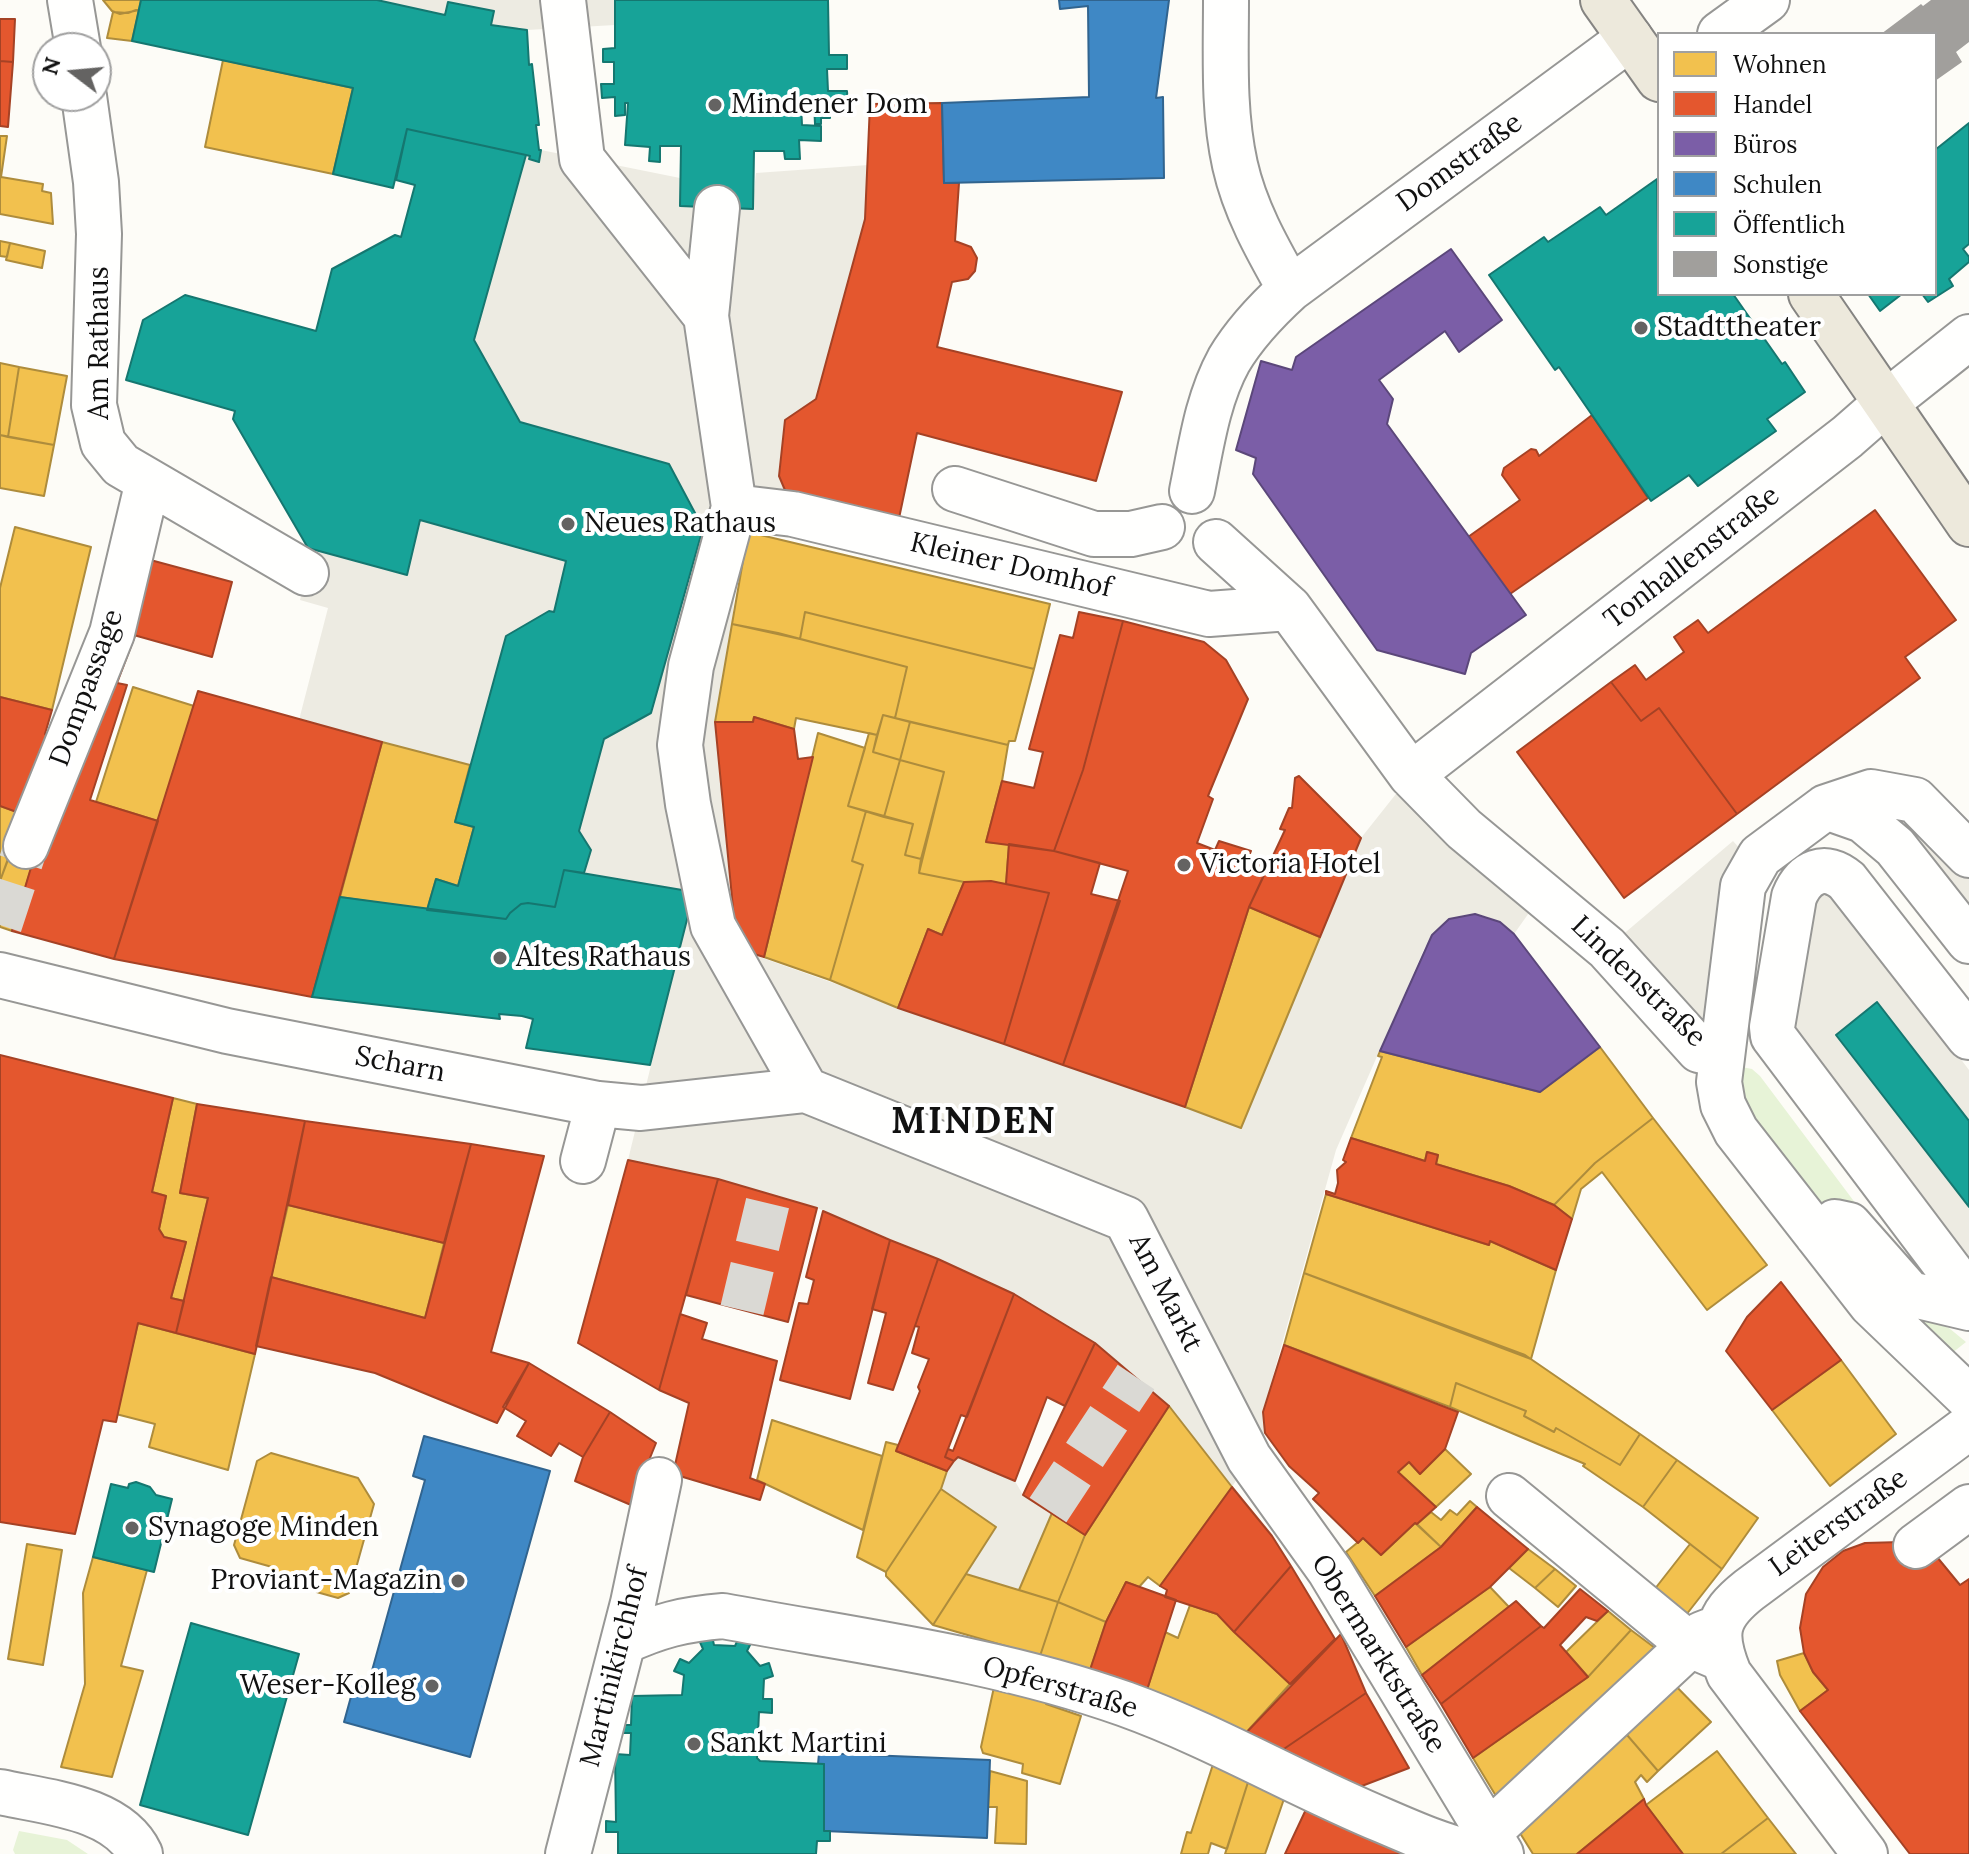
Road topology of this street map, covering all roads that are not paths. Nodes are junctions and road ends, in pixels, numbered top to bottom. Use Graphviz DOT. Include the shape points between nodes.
graph roads {
  1 [pos="70,0"];
  2 [pos="563,0"];
  3 [pos="1226,0"];
  4 [pos="1603,0"];
  5 [pos="1767,0"];
  6 [pos="75,32"];
  7 [pos="1723,32"];
  8 [pos="1630,38"];
  9 [pos="1657,75"];
  10 [pos="86,112"];
  11 [pos="717,208"];
  12 [pos="1290,289"];
  13 [pos="1812,296"];
  14 [pos="706,316"];
  15 [pos="1969,337"];
  16 [pos="1887,402"];
  17 [pos="148,481"];
  18 [pos="955,489"];
  19 [pos="1192,491"];
  20 [pos="734,507"];
  21 [pos="1969,524"];
  22 [pos="1162,527"];
  23 [pos="1216,542"];
  24 [pos="306,573"];
  25 [pos="1289,608"];
  26 [pos="1411,775"];
  27 [pos="1826,807"];
  28 [pos="26,846"];
  29 [pos="1969,855"];
  30 [pos="1969,941"];
  31 [pos="0,975"];
  32 [pos="1969,1037"];
  33 [pos="1721,1055"];
  34 [pos="806,1090"];
  35 [pos="598,1104"];
  36 [pos="583,1161"];
  37 [pos="1817,1235"];
  38 [pos="1969,1296"];
  39 [pos="1969,1308"];
  40 [pos="1969,1398"];
  41 [pos="1969,1427"];
  42 [pos="1249,1458"];
  43 [pos="659,1480"];
  44 [pos="1509,1496"];
  45 [pos="1969,1507"];
  46 [pos="1916,1546"];
  47 [pos="623,1642"];
  48 [pos="1711,1644"];
  49 [pos="8,1794"];
  50 [pos="1488,1847"];
  51 [pos="140,1854"];
  52 [pos="568,1854"];
  53 [pos="1865,1854"];
  1 -- 6 [label="street"];
  2 -- 14 [label="street" via="582,159"];
  3 -- 12 [label="street" via="1226,98 1236,167 1258,231"];
  4 -- 8 [label="main road"];
  5 -- 7 [label="street"];
  8 -- 9 [label="main road"];
  8 -- 12 [label="street, Domstraße"];
  10 -- 17 [label="street, Am Rathaus" via="99,234 94,405 103,443 121,465"];
  11 -- 14 [label="street"];
  12 -- 19 [label="street, Domstraße" via="1259,319 1229,361 1207,415"];
  13 -- 16 [label="main road"];
  14 -- 20 [label="street"];
  15 -- 16 [label="street, Tonhallenstraße"];
  16 -- 21 [label="main road"];
  16 -- 26 [label="street, Tonhallenstraße"];
  17 -- 24 [label="street, Am Rathaus"];
  17 -- 28 [label="street, Dompassage" via="112,633"];
  18 -- 22 [label="street" via="1094,534"];
  19 -- 22 [label="street" via="1169,503"];
  19 -- 23 [label="street" via="1214,499 1221,508 1222,531"];
  20 -- 25 [label="street, Kleiner Domhof" via="793,514 1209,614"];
  20 -- 34 [label="street" via="691,666 680,745 713,926"];
  22 -- 23 [label="street" via="1174,546 1185,552 1197,553"];
  23 -- 25 [label="street"];
  25 -- 26 [label="street"];
  26 -- 33 [label="street, Lindenstraße" via="1464,829 1607,948 1699,1050"];
  27 -- 29 [label="street" via="1871,792 1915,800"];
  27 -- 30 [label="street" via="1863,820 1895,847"];
  27 -- 33 [label="street" via="1760,856 1743,886"];
  31 -- 35 [label="street, Scharn" via="227,1031"];
  32 -- 38 [label="street" via="1847,881 1818,872 1799,884 1773,1036"];
  33 -- 37 [label="street, Lindenstraße" via="1723,1105 1736,1131"];
  34 -- 35 [label="street, Scharn" via="641,1108"];
  34 -- 42 [label="street, Am Markt" via="1126,1219"];
  35 -- 36 [label="street"];
  37 -- 39 [label="street" via="1835,1222 1849,1225 1910,1294"];
  37 -- 40 [label="street, Lindenstraße" via="1871,1304"];
  41 -- 48 [label="street, Leiterstraße" via="1729,1606"];
  42 -- 50 [label="street, Obermarktstraße" via="1330,1571"];
  43 -- 47 [label="street, Martinikirchhof"];
  44 -- 48 [label="street"];
  45 -- 46 [label="street"];
  47 -- 50 [label="street, Opferstraße" via="660,1626 723,1616 1019,1672 1125,1704 1429,1840"];
  47 -- 52 [label="street, Martinikirchhof"];
  48 -- 50 [label="street, Leiterstraße"];
  48 -- 53 [label="street"];
  49 -- 51 [label="street" via="102,1820 130,1836"];
}
